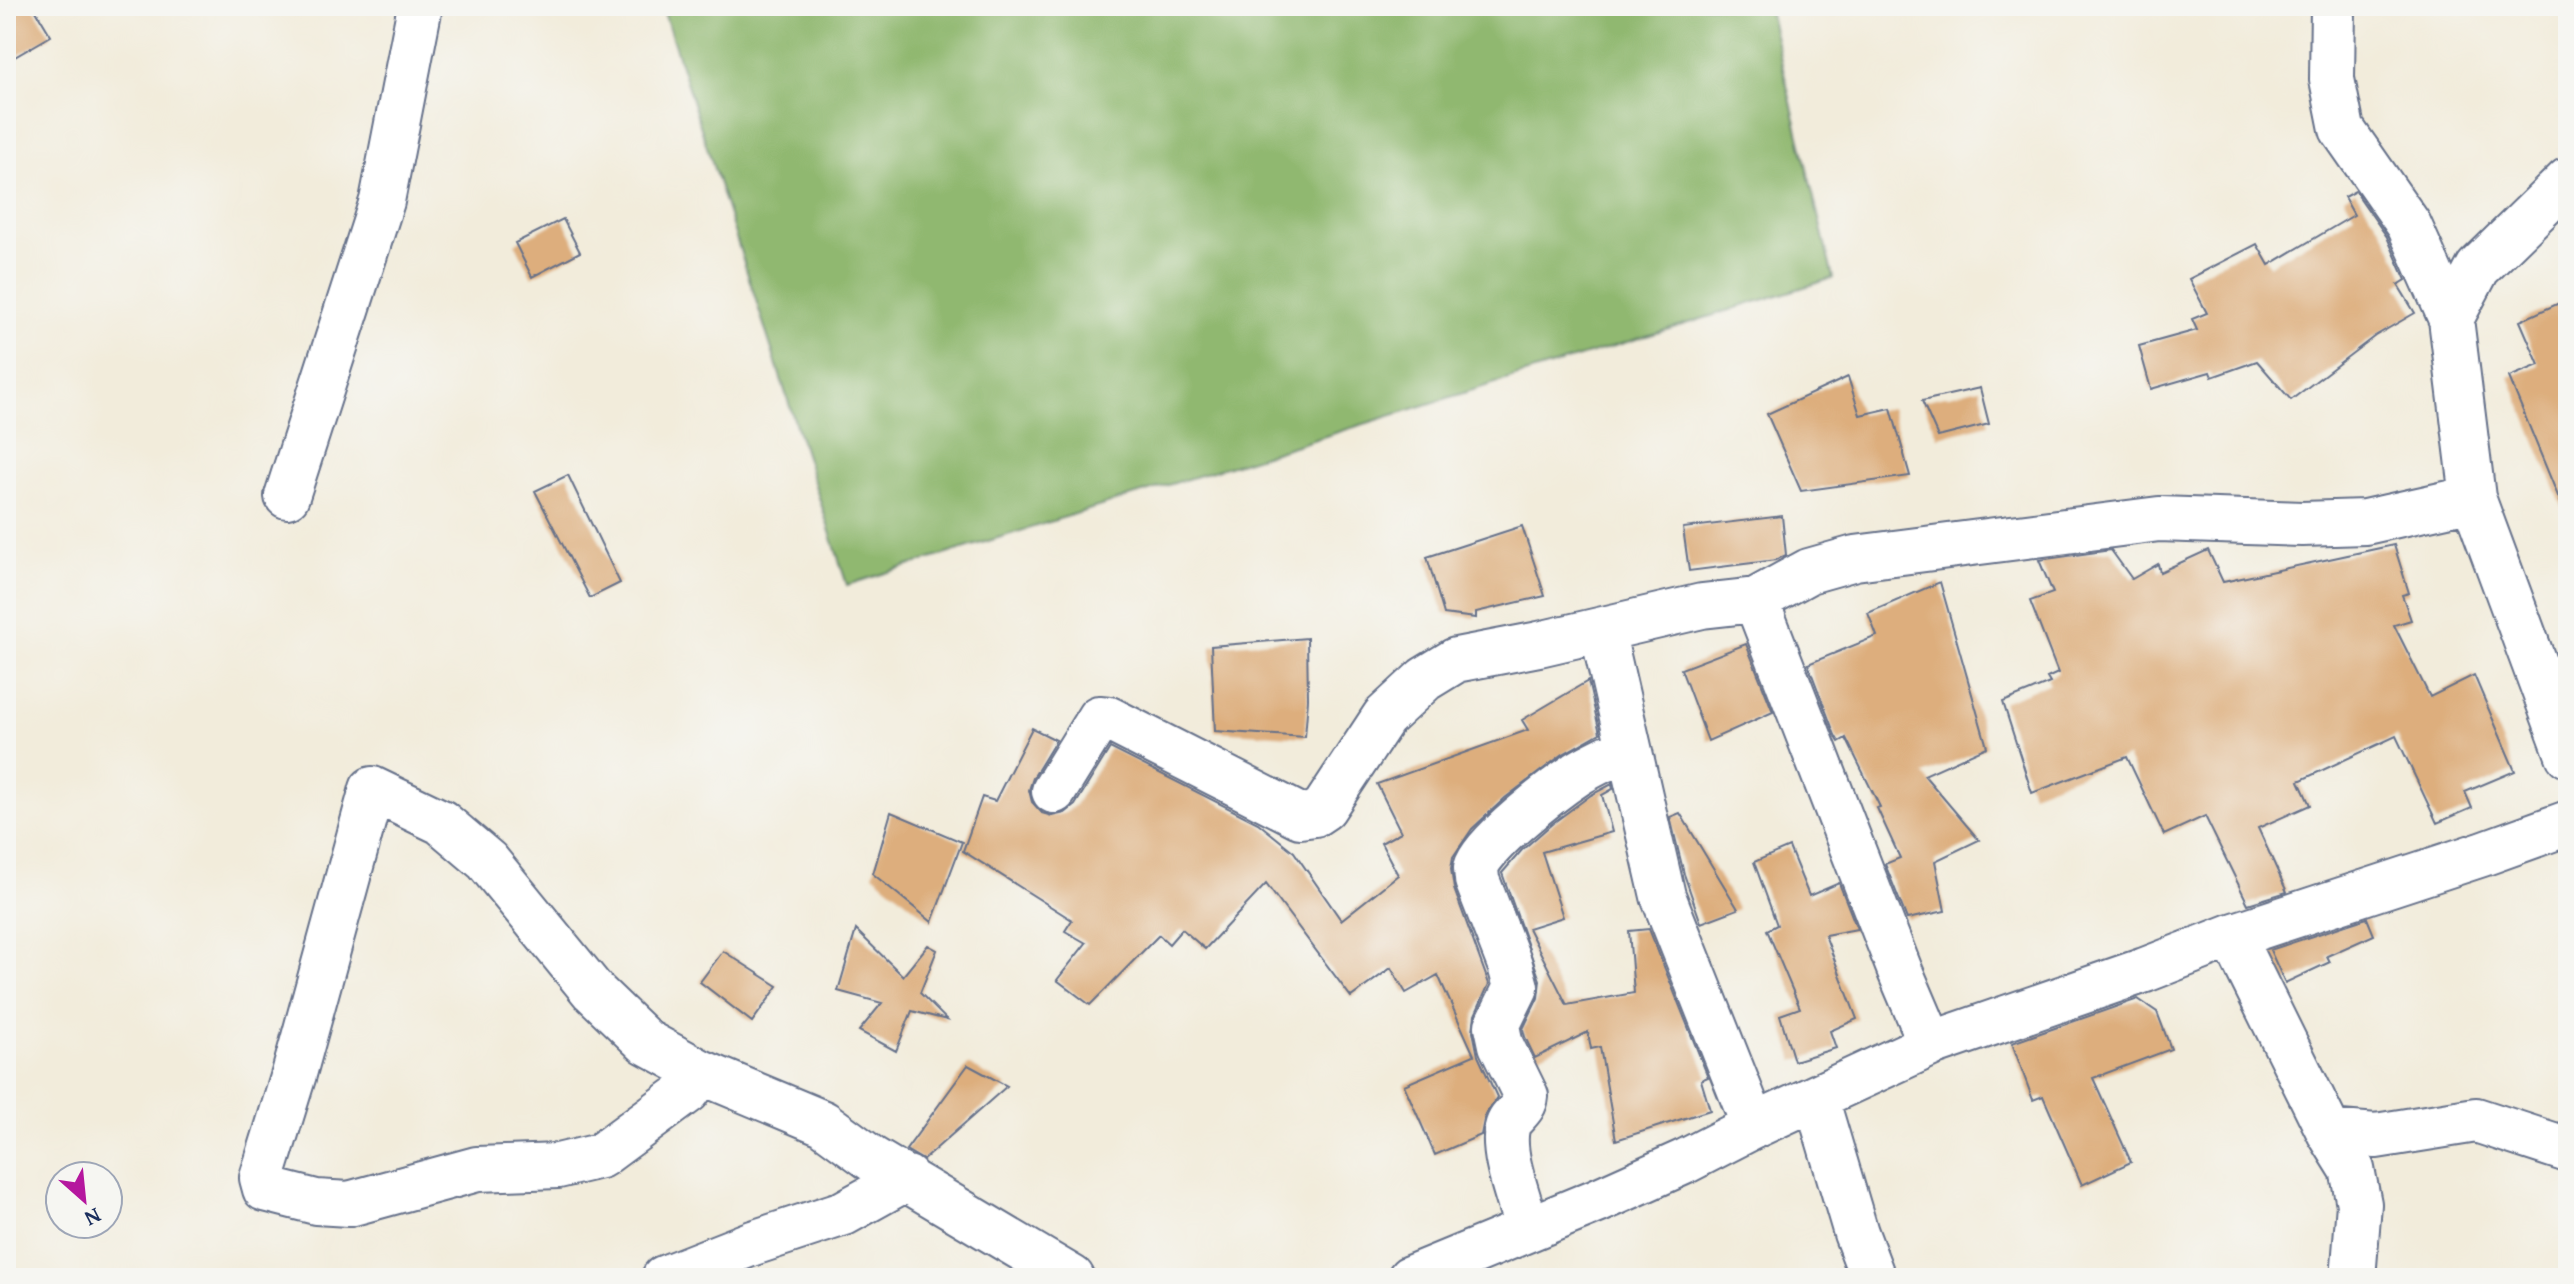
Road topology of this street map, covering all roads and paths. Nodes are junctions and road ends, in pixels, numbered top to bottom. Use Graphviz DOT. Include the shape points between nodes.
graph roads {
  1 [pos="420,6"];
  2 [pos="2333,6"];
  3 [pos="2568,180"];
  4 [pos="2451,319"];
  5 [pos="287,496"];
  6 [pos="2473,498"];
  7 [pos="1756,600"];
  8 [pos="1602,630"];
  9 [pos="1628,748"];
  10 [pos="2568,755"];
  11 [pos="1054,791"];
  12 [pos="2568,823"];
  13 [pos="2232,936"];
  14 [pos="1931,1044"];
  15 [pos="701,1072"];
  16 [pos="1816,1098"];
  17 [pos="1754,1126"];
  18 [pos="2329,1132"];
  19 [pos="2568,1150"];
  20 [pos="907,1178"];
  21 [pos="1527,1228"];
  22 [pos="664,1278"];
  23 [pos="1072,1278"];
  24 [pos="1410,1278"];
  25 [pos="1873,1278"];
  26 [pos="2353,1278"];
  1 -- 5 [label="street" via="382,201"];
  2 -- 4 [label="street" via="2332,79 2342,129 2409,225"];
  3 -- 4 [label="street" via="2478,268"];
  4 -- 6 [label="street"];
  6 -- 7 [label="street" via="2365,522 2159,519 1855,558 1809,571"];
  6 -- 10 [label="street"];
  7 -- 8 [label="street" via="1702,606"];
  7 -- 14 [label="street"];
  8 -- 9 [label="street"];
  8 -- 11 [label="street" via="1456,660 1425,679 1384,717 1315,814 1300,816 1099,718"];
  9 -- 17 [label="street" via="1663,896"];
  9 -- 21 [label="street" via="1579,772 1543,799 1507,830 1476,869 1516,987 1497,1026 1526,1096 1506,1132 1507,1156"];
  12 -- 13 [label="street"];
  13 -- 14 [label="street"];
  13 -- 18 [label="street"];
  14 -- 16 [label="street"];
  15 -- 15 [label="street" via="688,1091 600,1156 558,1166 477,1169 349,1204 265,1189 262,1178 372,789 441,822 487,861 593,991 646,1042"];
  15 -- 20 [label="street" via="823,1123"];
  16 -- 17 [label="street"];
  16 -- 25 [label="street"];
  17 -- 21 [label="street" via="1661,1173"];
  18 -- 19 [label="street" via="2376,1136 2476,1120"];
  18 -- 26 [label="street" via="2352,1169 2359,1204"];
  20 -- 22 [label="street" via="844,1213"];
  20 -- 23 [label="street"];
  21 -- 24 [label="street"];
}
